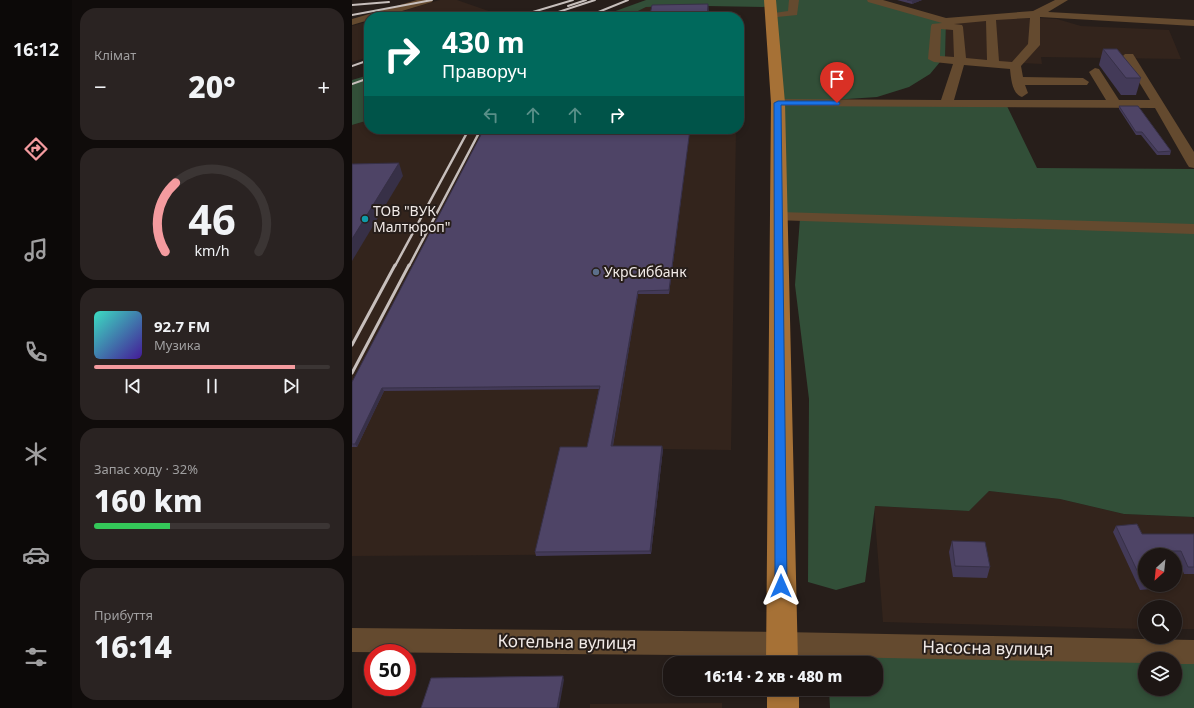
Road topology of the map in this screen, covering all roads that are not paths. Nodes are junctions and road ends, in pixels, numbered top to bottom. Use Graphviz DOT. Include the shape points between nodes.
graph roads {
  1 [pos="428,0"];
  2 [pos="794,0"];
  3 [pos="876,0"];
  4 [pos="1064,0"];
  5 [pos="770,8"];
  6 [pos="387,12"];
  7 [pos="1035,14"];
  8 [pos="991,17"];
  9 [pos="364,19"];
  10 [pos="352,22"];
  11 [pos="1192,22"];
  12 [pos="1128,56"];
  13 [pos="993,64"];
  14 [pos="1016,66"];
  15 [pos="1095,72"];
  16 [pos="1017,81"];
  17 [pos="1084,82"];
  18 [pos="778,103"];
  19 [pos="946,104"];
  20 [pos="1026,104"];
  21 [pos="1115,104"];
  22 [pos="1159,104"];
  23 [pos="1194,164"];
  24 [pos="779,217"];
  25 [pos="1194,229"];
  26 [pos="352,640"];
  27 [pos="1194,652"];
  28 [pos="782,654"];
  29 [pos="783,696"];
  30 [pos="783,708"];
  1 -- 6 [label="street"];
  2 -- 5 [label="street" via="793,13"];
  3 -- 8 [label="street" via="946,21"];
  4 -- 7 [label="street"];
  5 -- 18 [label="main road"];
  7 -- 8 [label="street"];
  7 -- 11 [label="street"];
  7 -- 14 [label="street" via="1034,45"];
  8 -- 13 [label="street"];
  9 -- 10 [label="street"];
  12 -- 22 [label="street"];
  13 -- 14 [label="street"];
  13 -- 19 [label="street" via="960,60"];
  14 -- 16 [label="street"];
  15 -- 21 [label="street"];
  16 -- 17 [label="street"];
  16 -- 20 [label="street"];
  18 -- 19 [label="street"];
  18 -- 24 [label="main road"];
  19 -- 20 [label="street"];
  20 -- 21 [label="street"];
  21 -- 22 [label="street"];
  22 -- 23 [label="street"];
  24 -- 25 [label="street"];
  24 -- 28 [label="main road"];
  26 -- 28 [label="street, Котельна вулиця"];
  27 -- 28 [label="street, Насосна вулиця"];
  29 -- 30 [label="main road"];
}
